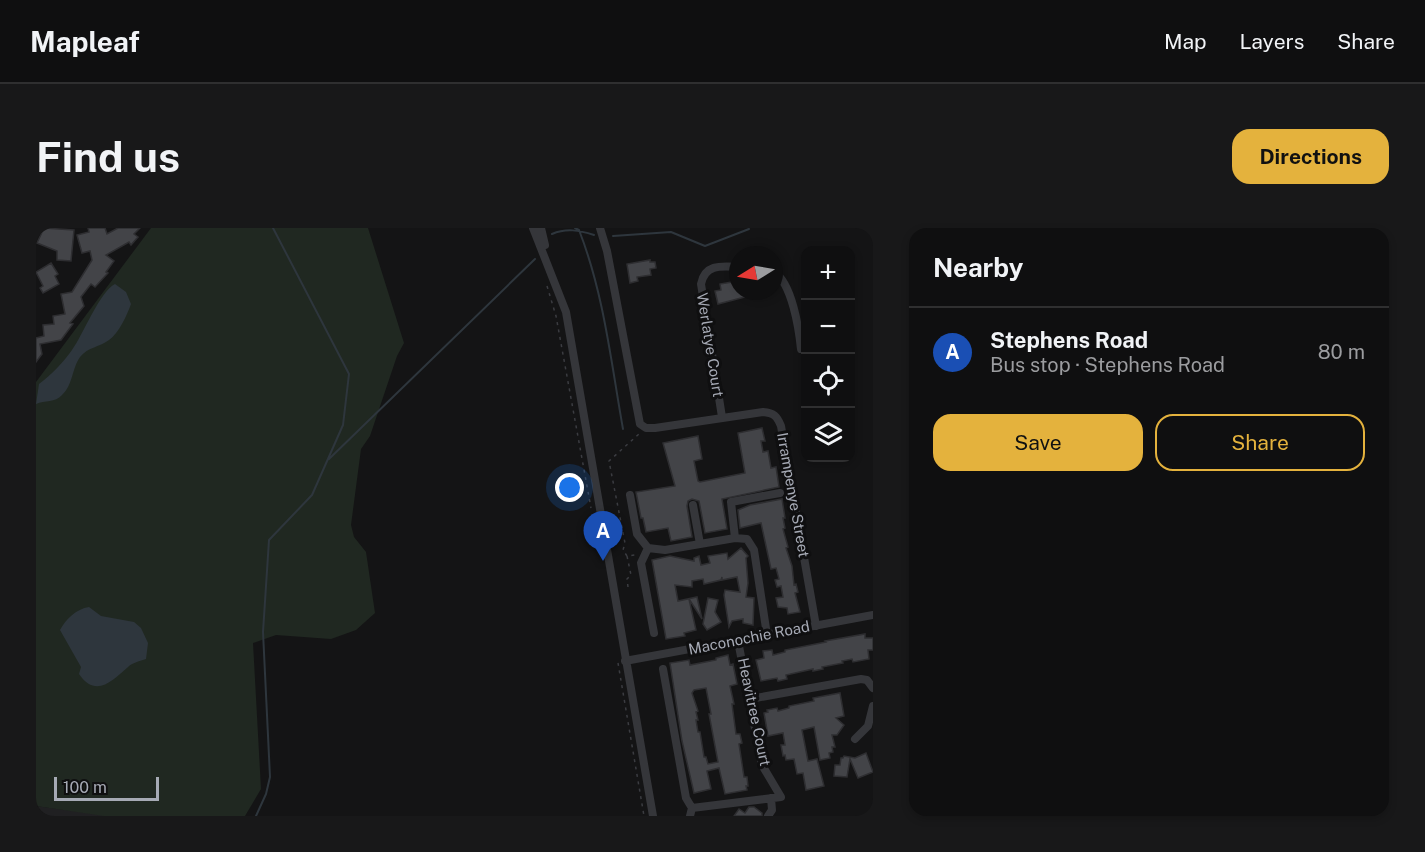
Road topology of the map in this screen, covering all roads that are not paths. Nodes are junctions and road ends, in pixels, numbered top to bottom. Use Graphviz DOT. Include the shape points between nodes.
graph roads {
  1 [pos="533,228"];
  2 [pos="541,228"];
  3 [pos="600,228"];
  4 [pos="729,267"];
  5 [pos="550,268"];
  6 [pos="783,278"];
  7 [pos="801,349"];
  8 [pos="722,417"];
  9 [pos="780,493"];
  10 [pos="630,495"];
  11 [pos="693,505"];
  12 [pos="735,538"];
  13 [pos="700,544"];
  14 [pos="646,553"];
  15 [pos="873,615"];
  16 [pos="816,626"];
  17 [pos="654,633"];
  18 [pos="767,635"];
  19 [pos="738,641"];
  20 [pos="621,660"];
  21 [pos="663,669"];
  22 [pos="873,688"];
  23 [pos="750,699"];
  24 [pos="873,706"];
  25 [pos="855,739"];
  26 [pos="771,798"];
  27 [pos="691,812"];
  28 [pos="653,816"];
  29 [pos="768,816"];
  1 -- 5 [label="street"];
  2 -- 5 [label="street"];
  3 -- 8 [label="street, Irrampenye Street" via="640,424 646,428"];
  4 -- 8 [label="street, Werlatye Court" via="708,269 701,284"];
  5 -- 20 [label="street" via="566,312"];
  6 -- 7 [label="street" via="799,328"];
  8 -- 16 [label="street, Irrampenye Street" via="763,412 777,416"];
  9 -- 12 [label="street" via="731,502"];
  10 -- 14 [label="street" via="637,534"];
  11 -- 13 [label="street"];
  12 -- 13 [label="street"];
  12 -- 18 [label="street" via="747,539 754,550"];
  13 -- 14 [label="street"];
  14 -- 17 [label="street" via="641,563"];
  15 -- 16 [label="street, Maconochie Road"];
  16 -- 18 [label="street, Maconochie Road"];
  18 -- 19 [label="street, Maconochie Road"];
  19 -- 20 [label="street, Maconochie Road"];
  19 -- 23 [label="street, Heavitree Court"];
  20 -- 28 [label="street"];
  21 -- 27 [label="street"];
  22 -- 23 [label="street" via="861,679"];
  23 -- 26 [label="street, Heavitree Court" via="762,765 781,797"];
  24 -- 25 [label="street" via="868,726"];
  26 -- 27 [label="street"];
  26 -- 29 [label="street"];
}
